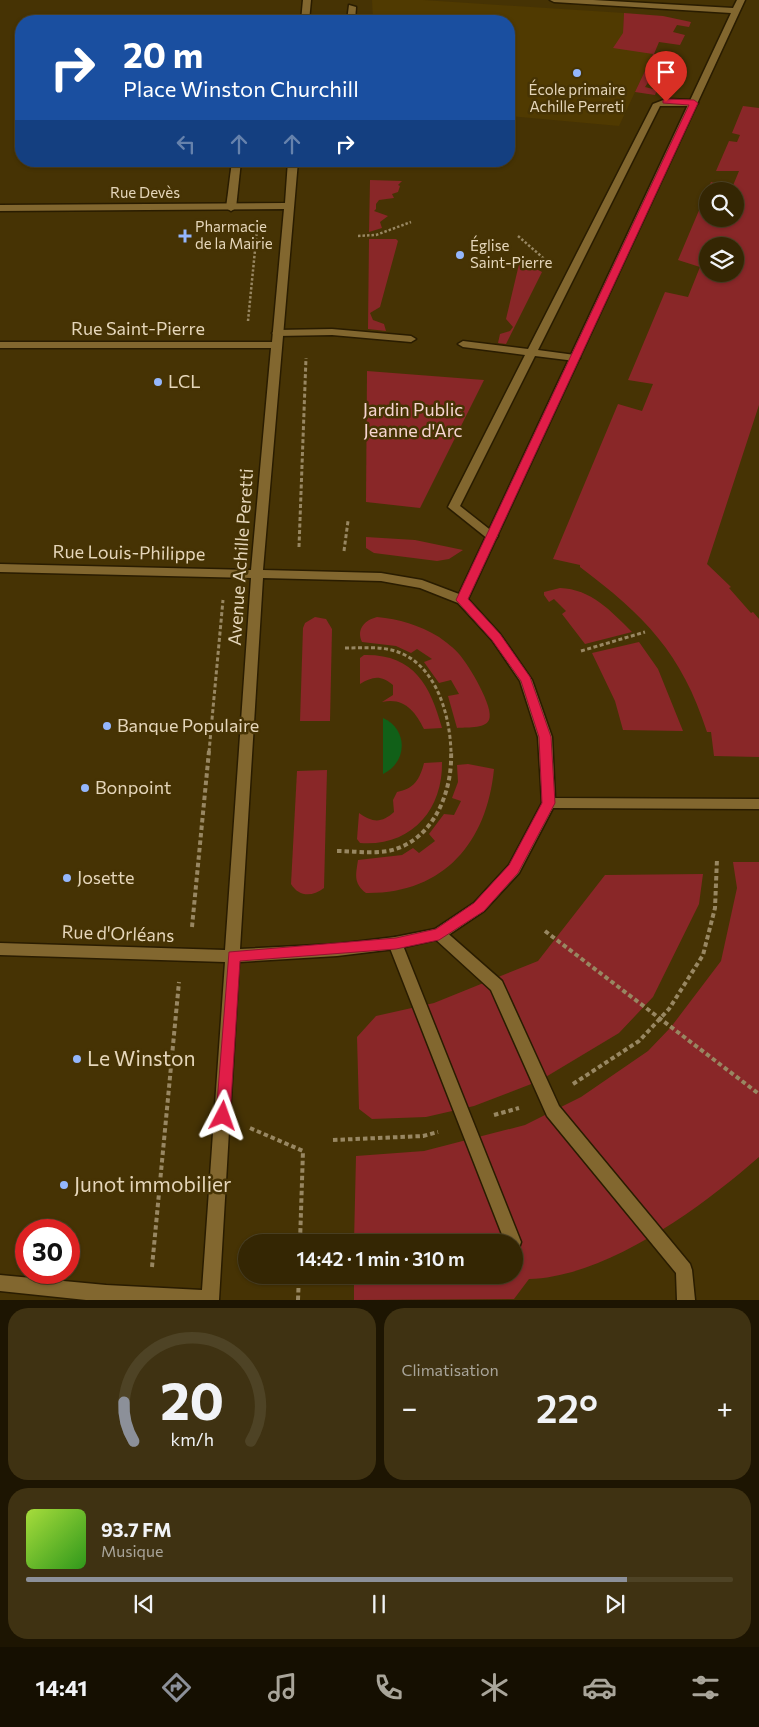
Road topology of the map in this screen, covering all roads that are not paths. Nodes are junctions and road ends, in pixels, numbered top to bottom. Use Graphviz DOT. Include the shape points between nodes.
graph roads {
  1 [pos="307,0"];
  2 [pos="554,0"];
  3 [pos="741,0"];
  4 [pos="352,7"];
  5 [pos="736,11"];
  6 [pos="306,15"];
  7 [pos="351,15"];
  8 [pos="694,103"];
  9 [pos="236,167"];
  10 [pos="292,167"];
  11 [pos="289,206"];
  12 [pos="0,208"];
  13 [pos="231,208"];
  14 [pos="277,333"];
  15 [pos="411,339"];
  16 [pos="463,344"];
  17 [pos="0,345"];
  18 [pos="276,346"];
  19 [pos="531,352"];
  20 [pos="575,358"];
  21 [pos="492,536"];
  22 [pos="0,568"];
  23 [pos="257,573"];
  24 [pos="462,600"];
  25 [pos="549,803"];
  26 [pos="759,804"];
  27 [pos="439,934"];
  28 [pos="396,944"];
  29 [pos="0,949"];
  30 [pos="234,956"];
  31 [pos="510,1234"];
  32 [pos="0,1283"];
  33 [pos="210,1299"];
  34 [pos="686,1300"];
  1 -- 6 [label="street"];
  2 -- 5 [label="street"];
  3 -- 5 [label="street"];
  4 -- 7 [label="street"];
  5 -- 8 [label="street"];
  8 -- 19 [label="street" via="657,104"];
  8 -- 20 [label="street"];
  9 -- 13 [label="street"];
  10 -- 11 [label="street, Avenue Achille Peretti"];
  11 -- 13 [label="street, Rue Devès"];
  11 -- 14 [label="street, Avenue Achille Peretti"];
  12 -- 13 [label="street, Rue Devès"];
  14 -- 15 [label="street" via="332,332"];
  14 -- 18 [label="street, Avenue Achille Peretti"];
  16 -- 19 [label="street"];
  17 -- 18 [label="street, Rue Saint-Pierre"];
  18 -- 23 [label="street, Avenue Achille Peretti"];
  19 -- 20 [label="street"];
  19 -- 21 [label="street" via="454,507"];
  20 -- 21 [label="street"];
  21 -- 24 [label="street"];
  22 -- 23 [label="street, Rue Louis-Philippe"];
  23 -- 24 [label="street, Rue Louis-Philippe" via="381,577 422,584"];
  23 -- 30 [label="street, Avenue Achille Peretti"];
  24 -- 25 [label="street" via="496,637 526,680 545,737"];
  25 -- 26 [label="street"];
  25 -- 27 [label="street" via="514,869 479,907"];
  27 -- 28 [label="street, Rue d'Orléans"];
  27 -- 34 [label="street" via="497,986 553,1111 684,1270"];
  28 -- 30 [label="street, Rue d'Orléans"];
  28 -- 31 [label="street"];
  29 -- 30 [label="street, Rue d'Orléans"];
  30 -- 33 [label="street, Avenue Achille Peretti"];
  32 -- 33 [label="street"];
}
